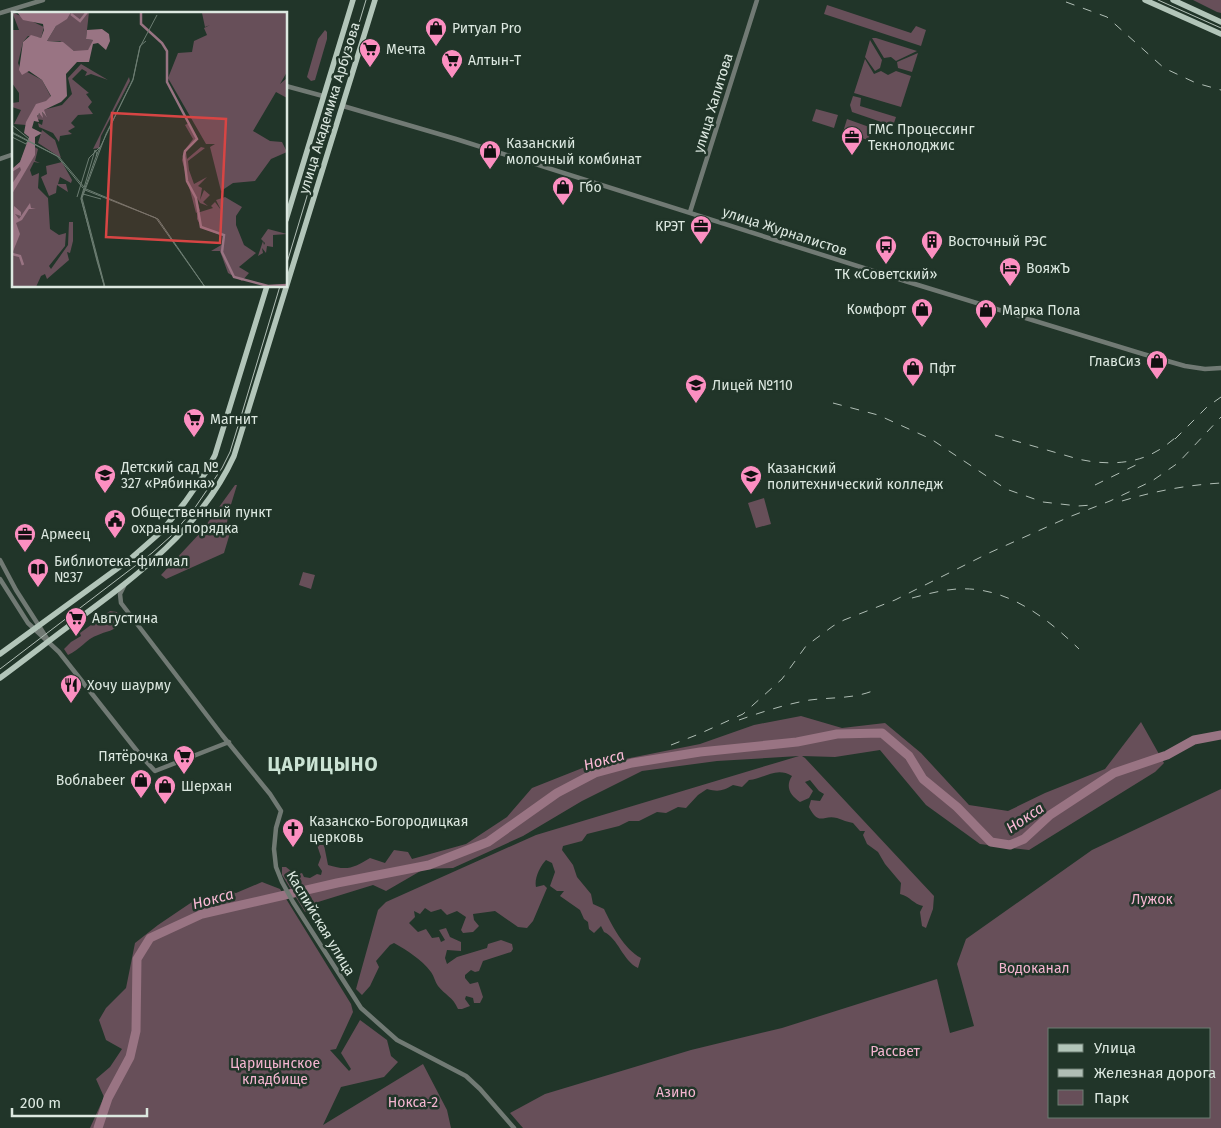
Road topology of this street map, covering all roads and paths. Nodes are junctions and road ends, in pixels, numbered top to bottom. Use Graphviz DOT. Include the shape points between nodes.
graph roads {
  1 [pos="43,0"];
  2 [pos="353,0"];
  3 [pos="375,0"];
  4 [pos="757,0"];
  5 [pos="1145,0"];
  6 [pos="1173,0"];
  7 [pos="0,13"];
  8 [pos="1221,22"];
  9 [pos="1221,34"];
  10 [pos="288,87"];
  11 [pos="323,96"];
  12 [pos="343,106"];
  13 [pos="12,155"];
  14 [pos="0,159"];
  15 [pos="690,212"];
  16 [pos="288,213"];
  17 [pos="288,283"];
  18 [pos="266,288"];
  19 [pos="286,288"];
  20 [pos="1221,368"];
  21 [pos="0,560"];
  22 [pos="0,579"];
  23 [pos="124,586"];
  24 [pos="38,625"];
  25 [pos="32,629"];
  26 [pos="48,641"];
  27 [pos="0,654"];
  28 [pos="0,678"];
  29 [pos="228,742"];
  30 [pos="514,1128"];
  1 -- 7 [label="street"];
  2 -- 11 [label="main road, улица Академика Арбузова"];
  3 -- 12 [label="main road, улица Академика Арбузова"];
  4 -- 15 [label="street, улица Халитова"];
  5 -- 9 [label="main road"];
  6 -- 8 [label="main road"];
  10 -- 11 [label="street"];
  11 -- 16 [label="main road, улица Академика Арбузова"];
  12 -- 15 [label="street, улица Журналистов"];
  12 -- 17 [label="main road, улица Академика Арбузова"];
  13 -- 14 [label="street"];
  15 -- 20 [label="street, улица Журналистов" via="1143,354 1185,366"];
  18 -- 24 [label="main road" via="215,455 200,481 162,531 129,560"];
  19 -- 23 [label="main road, улица Академика Арбузова" via="229,467 200,512 177,539"];
  21 -- 24 [label="street"];
  22 -- 25 [label="street"];
  23 -- 26 [label="main road, улица Академика Арбузова"];
  23 -- 29 [label="street, Каспийская улица" via="120,603"];
  24 -- 25 [label="main road"];
  24 -- 26 [label="street"];
  25 -- 26 [label="street"];
  25 -- 27 [label="main road"];
  26 -- 28 [label="main road, улица Академика Арбузова"];
  26 -- 29 [label="street" via="155,771"];
  29 -- 30 [label="street, Каспийская улица" via="281,811 274,849 282,882 361,1008 397,1040 466,1076"];
}
